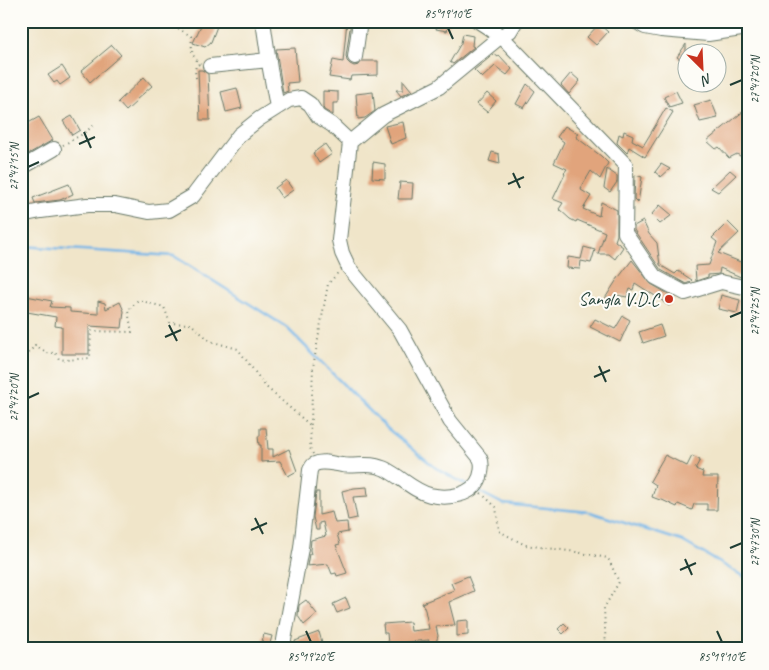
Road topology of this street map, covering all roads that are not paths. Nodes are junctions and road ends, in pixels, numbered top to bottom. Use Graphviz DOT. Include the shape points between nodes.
graph roads {
  1 [pos="263,21"];
  2 [pos="360,21"];
  3 [pos="478,21"];
  4 [pos="516,21"];
  5 [pos="635,21"];
  6 [pos="748,28"];
  7 [pos="501,36"];
  8 [pos="355,57"];
  9 [pos="269,60"];
  10 [pos="205,65"];
  11 [pos="277,107"];
  12 [pos="350,142"];
  13 [pos="54,149"];
  14 [pos="21,168"];
  15 [pos="22,214"];
  16 [pos="748,288"];
  17 [pos="284,649"];
  1 -- 9 [label="street"];
  2 -- 8 [label="street"];
  3 -- 7 [label="street"];
  4 -- 7 [label="street" via="510,31"];
  5 -- 6 [label="street" via="661,30 708,34"];
  7 -- 12 [label="street" via="439,87 383,115"];
  7 -- 16 [label="street" via="626,165 625,233 655,277 685,293 721,282"];
  9 -- 10 [label="street"];
  9 -- 11 [label="street"];
  11 -- 12 [label="street" via="288,100 301,98"];
  11 -- 15 [label="street" via="239,135 193,196 169,210 149,212 115,205 87,205"];
  12 -- 17 [label="street" via="339,240 342,253 354,276 400,330 450,421 480,458 482,472 474,486 461,494 442,497 429,495 375,465 328,462 313,465"];
  13 -- 14 [label="street"];
}
